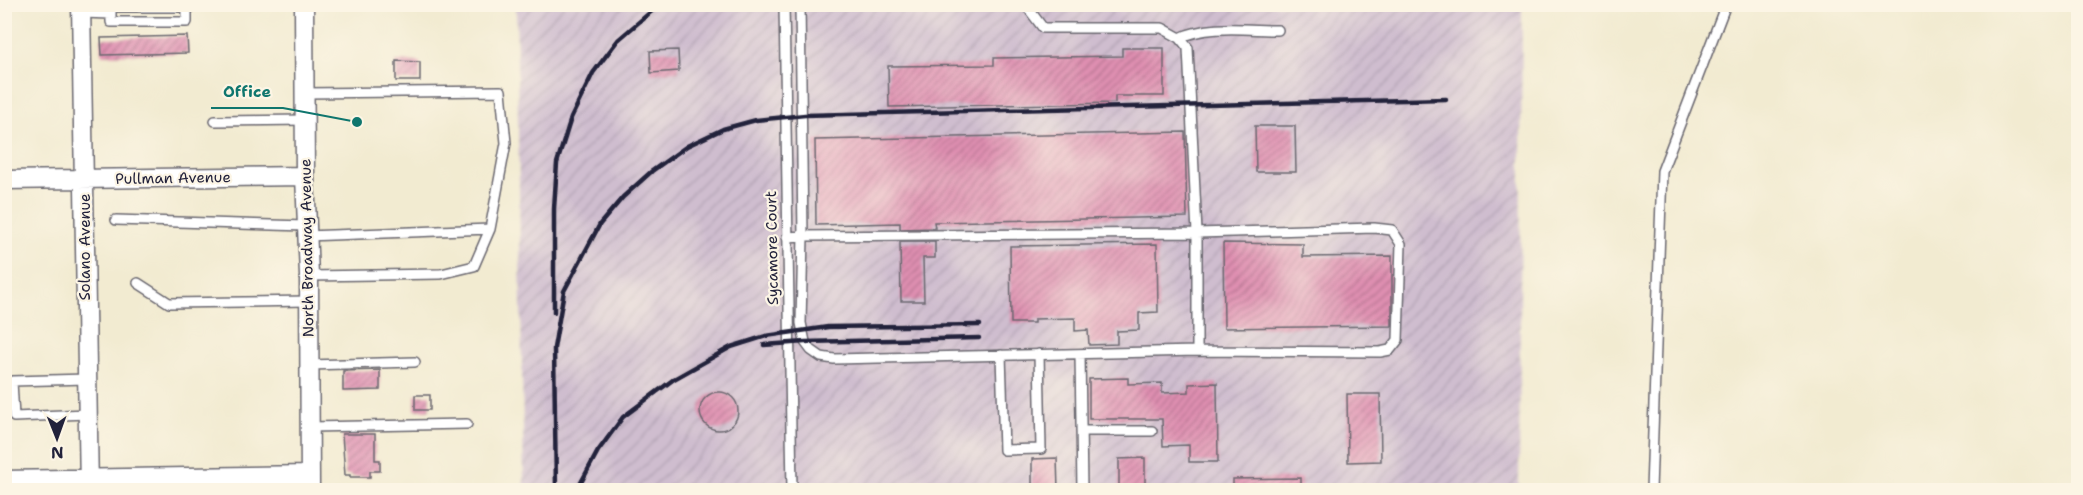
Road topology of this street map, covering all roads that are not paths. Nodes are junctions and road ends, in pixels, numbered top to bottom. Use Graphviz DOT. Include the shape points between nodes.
graph roads {
  1 [pos="304,4"];
  2 [pos="783,4"];
  3 [pos="800,4"];
  4 [pos="1028,4"];
  5 [pos="1726,4"];
  6 [pos="81,9"];
  7 [pos="111,14"];
  8 [pos="1278,30"];
  9 [pos="1180,38"];
  10 [pos="305,93"];
  11 [pos="305,120"];
  12 [pos="215,121"];
  13 [pos="305,176"];
  14 [pos="4,180"];
  15 [pos="85,180"];
  16 [pos="116,220"];
  17 [pos="490,229"];
  18 [pos="306,231"];
  19 [pos="1197,233"];
  20 [pos="787,237"];
  21 [pos="803,237"];
  22 [pos="309,276"];
  23 [pos="138,283"];
  24 [pos="308,301"];
  25 [pos="1197,351"];
  26 [pos="1039,354"];
  27 [pos="1080,354"];
  28 [pos="1001,355"];
  29 [pos="415,362"];
  30 [pos="309,365"];
  31 [pos="87,379"];
  32 [pos="87,414"];
  33 [pos="467,424"];
  34 [pos="310,428"];
  35 [pos="1081,431"];
  36 [pos="1152,431"];
  37 [pos="4,480"];
  38 [pos="310,483"];
  39 [pos="89,484"];
  40 [pos="792,490"];
  41 [pos="1082,490"];
  42 [pos="1651,490"];
  1 -- 10 [label="street, North Broadway Avenue"];
  2 -- 20 [label="lane, Sycamore Court"];
  3 -- 21 [label="lane"];
  4 -- 9 [label="lane" via="1043,28 1162,28"];
  5 -- 42 [label="lane" via="1662,171"];
  6 -- 7 [label="lane"];
  6 -- 15 [label="street, Solano Avenue"];
  7 -- 7 [label="lane" via="111,22 187,22 188,7 111,6"];
  8 -- 9 [label="lane" via="1192,31"];
  9 -- 19 [label="lane" via="1188,48"];
  10 -- 11 [label="street, North Broadway Avenue"];
  10 -- 17 [label="lane" via="501,91 506,143"];
  11 -- 12 [label="lane"];
  11 -- 13 [label="street, North Broadway Avenue"];
  13 -- 15 [label="street, Pullman Avenue"];
  13 -- 18 [label="street, North Broadway Avenue"];
  14 -- 15 [label="street, Pullman Avenue"];
  15 -- 31 [label="street, Solano Avenue"];
  16 -- 18 [label="lane"];
  17 -- 18 [label="lane"];
  17 -- 22 [label="lane" via="474,266 441,274"];
  18 -- 22 [label="street, North Broadway Avenue"];
  19 -- 21 [label="lane"];
  19 -- 25 [label="lane"];
  19 -- 25 [label="lane" via="1374,228 1392,230 1401,244 1398,340 1390,350"];
  20 -- 21 [label="lane"];
  20 -- 40 [label="lane, Sycamore Court"];
  21 -- 28 [label="lane" via="802,330 805,342 821,357"];
  22 -- 24 [label="street, North Broadway Avenue"];
  23 -- 24 [label="lane" via="169,303"];
  24 -- 30 [label="street, North Broadway Avenue"];
  25 -- 27 [label="lane"];
  26 -- 27 [label="lane"];
  26 -- 28 [label="lane"];
  26 -- 28 [label="lane" via="1041,449 1004,450"];
  27 -- 35 [label="lane"];
  29 -- 30 [label="lane"];
  30 -- 34 [label="street, North Broadway Avenue"];
  31 -- 32 [label="street, Solano Avenue"];
  31 -- 32 [label="lane" via="12,381 14,417"];
  32 -- 39 [label="street, Solano Avenue"];
  33 -- 34 [label="lane"];
  34 -- 38 [label="street, North Broadway Avenue"];
  35 -- 36 [label="lane"];
  35 -- 41 [label="lane"];
  37 -- 39 [label="street"];
  38 -- 39 [label="street"];
}
